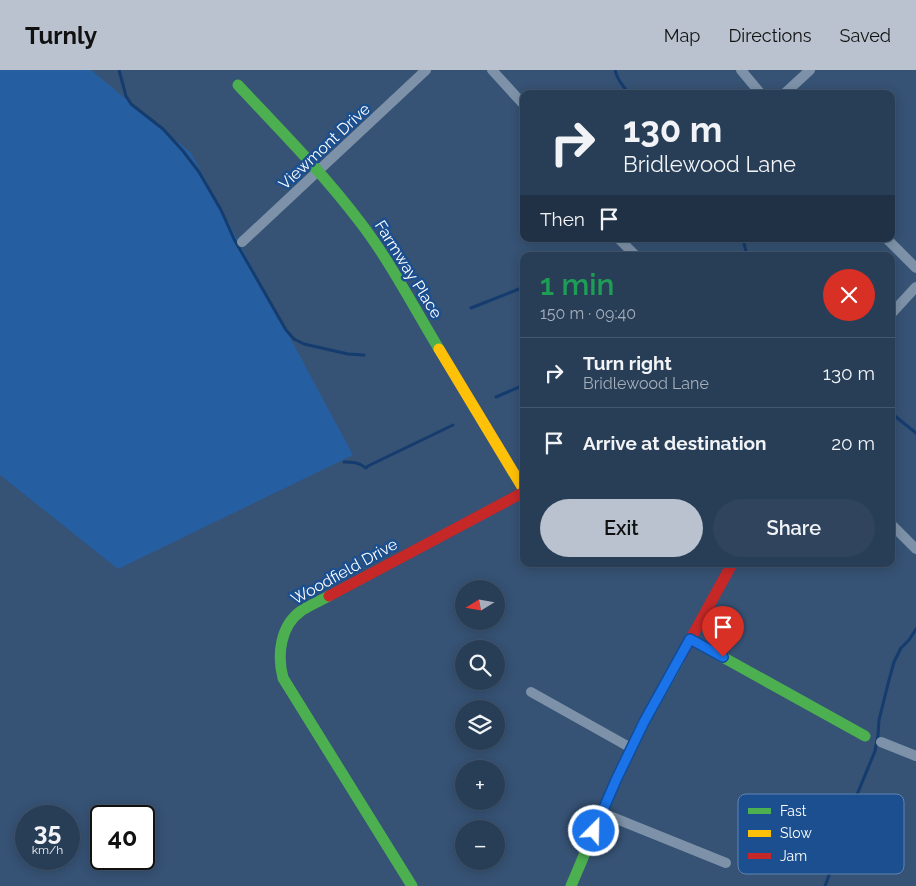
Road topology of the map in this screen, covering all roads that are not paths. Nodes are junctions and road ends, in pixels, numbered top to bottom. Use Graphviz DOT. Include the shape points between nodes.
graph roads {
  1 [pos="426,70"];
  2 [pos="492,70"];
  3 [pos="741,70"];
  4 [pos="810,70"];
  5 [pos="238,85"];
  6 [pos="758,90"];
  7 [pos="788,90"];
  8 [pos="520,101"];
  9 [pos="318,172"];
  10 [pos="242,242"];
  11 [pos="623,242"];
  12 [pos="890,242"];
  13 [pos="632,252"];
  14 [pos="916,268"];
  15 [pos="916,287"];
  16 [pos="895,310"];
  17 [pos="520,484"];
  18 [pos="520,493"];
  19 [pos="895,528"];
  20 [pos="916,549"];
  21 [pos="728,567"];
  22 [pos="690,639"];
  23 [pos="531,692"];
  24 [pos="866,736"];
  25 [pos="882,742"];
  26 [pos="631,748"];
  27 [pos="916,756"];
  28 [pos="602,813"];
  29 [pos="726,863"];
  30 [pos="412,886"];
  31 [pos="572,886"];
  1 -- 9 [label="street, Viewmont Drive"];
  2 -- 8 [label="street"];
  3 -- 6 [label="street"];
  4 -- 7 [label="street"];
  5 -- 9 [label="street, Farmway Place"];
  9 -- 10 [label="street, Viewmont Drive"];
  9 -- 17 [label="street, Farmway Place" via="376,244"];
  11 -- 13 [label="street"];
  12 -- 14 [label="street"];
  15 -- 16 [label="street"];
  18 -- 30 [label="street, Woodfield Drive" via="301,611 290,622 281,641 279,663 283,678"];
  19 -- 20 [label="street"];
  21 -- 22 [label="street"];
  22 -- 24 [label="street"];
  22 -- 26 [label="street"];
  23 -- 26 [label="street"];
  25 -- 27 [label="street"];
  26 -- 28 [label="street"];
  28 -- 29 [label="street"];
  28 -- 31 [label="street"];
}
